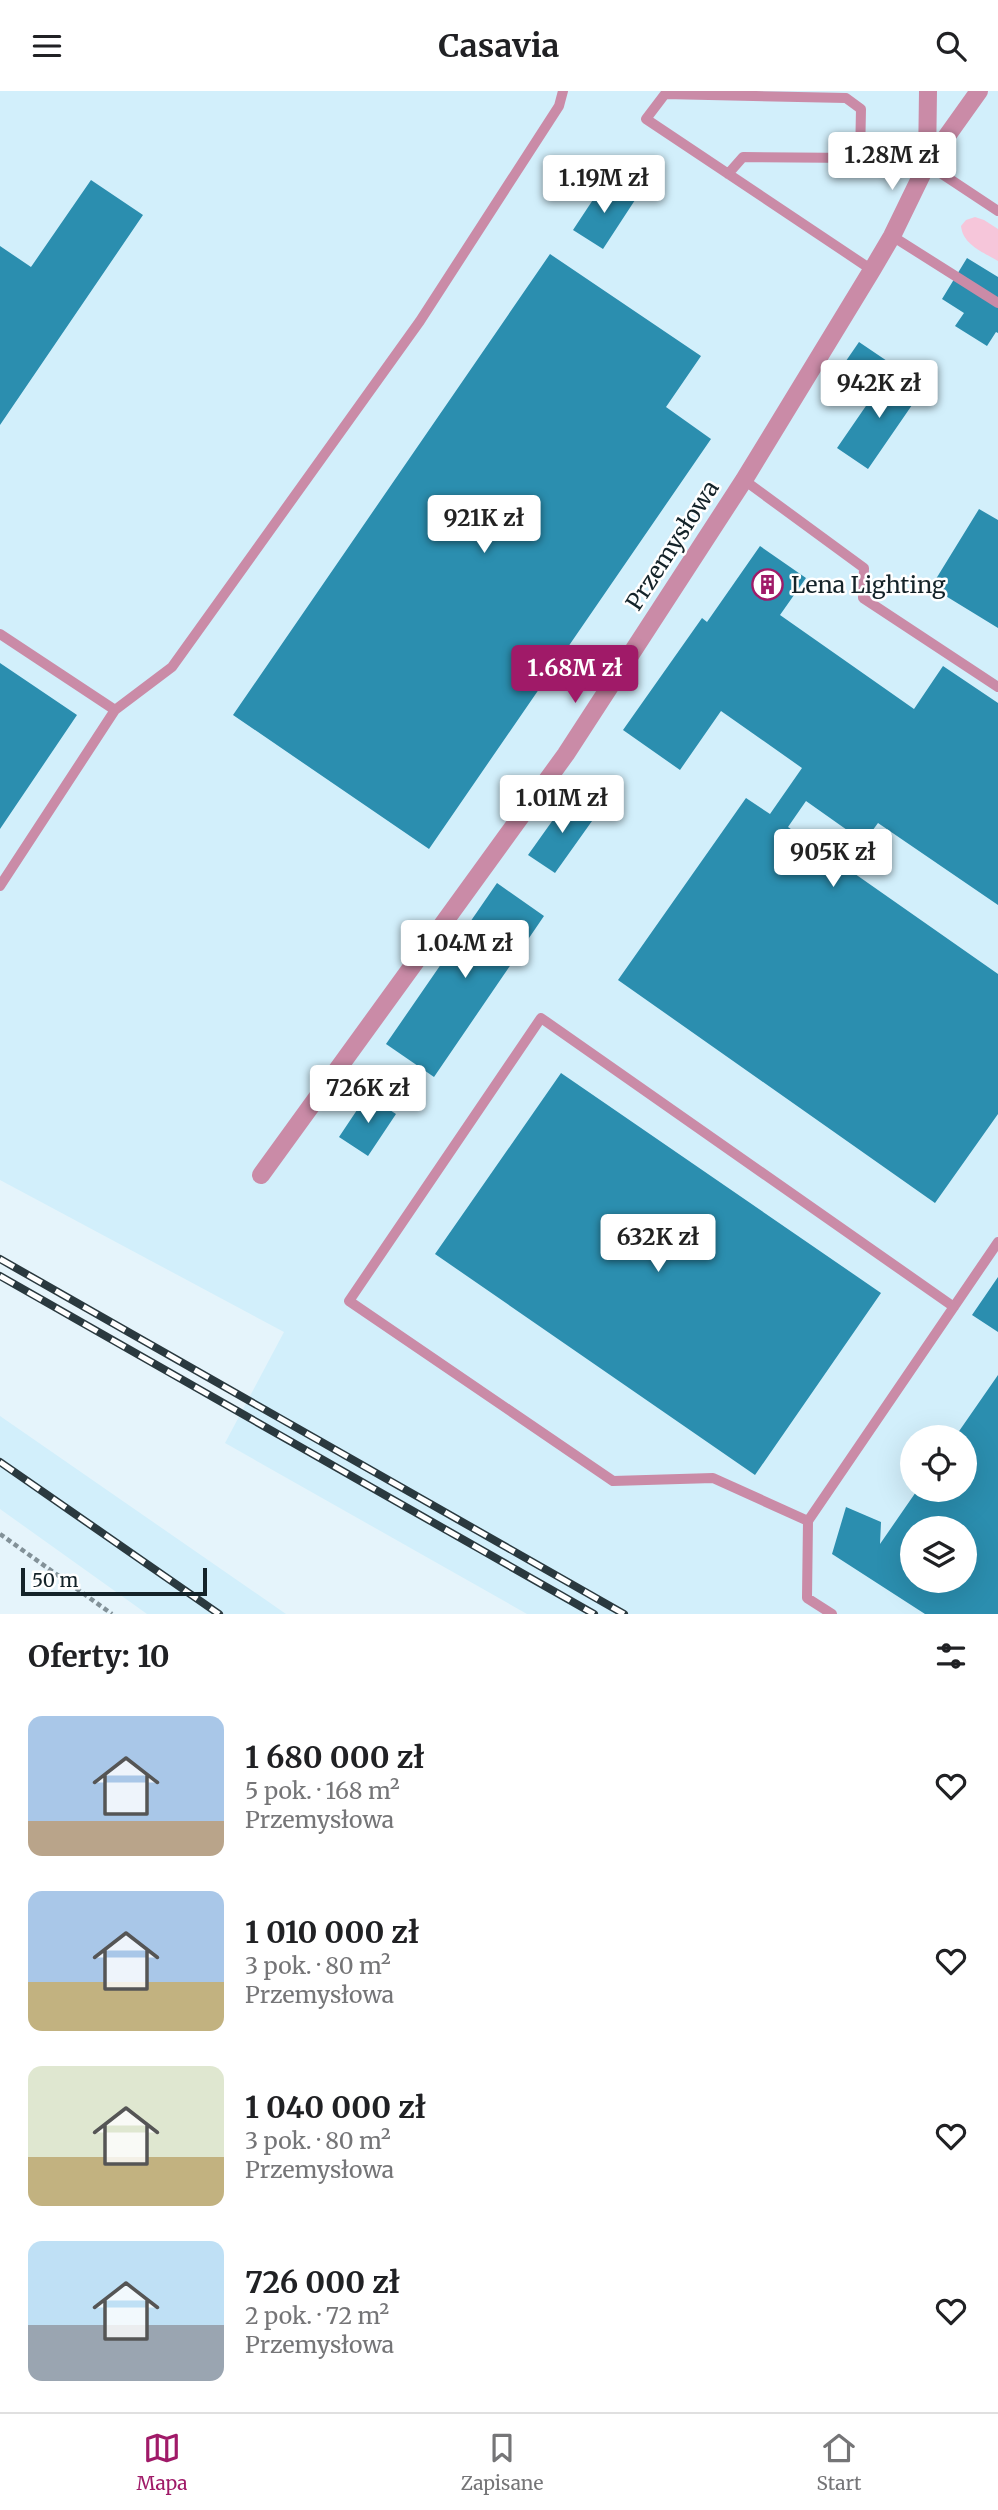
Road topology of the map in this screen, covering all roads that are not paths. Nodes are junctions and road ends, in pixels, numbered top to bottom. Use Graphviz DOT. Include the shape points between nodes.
graph roads {
  1 [pos="563,91"];
  2 [pos="928,91"];
  3 [pos="979,91"];
  4 [pos="860,158"];
  5 [pos="927,164"];
  6 [pos="727,174"];
  7 [pos="998,211"];
  8 [pos="892,236"];
  9 [pos="872,270"];
  10 [pos="998,303"];
  11 [pos="744,480"];
  12 [pos="0,634"];
  13 [pos="998,687"];
  14 [pos="115,710"];
  15 [pos="0,887"];
  16 [pos="261,1175"];
  17 [pos="998,1242"];
  18 [pos="954,1307"];
  19 [pos="808,1521"];
  20 [pos="832,1614"];
  1 -- 14 [label="lane" via="559,106 419,321 172,667"];
  2 -- 5 [label="street, Przemysłowa"];
  3 -- 5 [label="street, Przemysłowa"];
  4 -- 5 [label="lane"];
  4 -- 6 [label="lane" via="743,157"];
  4 -- 6 [label="lane" via="861,109 846,98 665,94 646,119"];
  5 -- 7 [label="lane"];
  5 -- 8 [label="street, Przemysłowa"];
  6 -- 9 [label="lane"];
  8 -- 9 [label="street, Przemysłowa"];
  8 -- 10 [label="lane"];
  9 -- 11 [label="street, Przemysłowa"];
  11 -- 13 [label="lane" via="864,568 863,598"];
  11 -- 16 [label="street, Przemysłowa" via="566,754"];
  12 -- 14 [label="lane"];
  14 -- 15 [label="lane"];
  17 -- 18 [label="lane"];
  18 -- 19 [label="lane"];
  18 -- 19 [label="lane" via="541,1019 349,1301 613,1481 713,1478"];
  19 -- 20 [label="lane" via="807,1598"];
}
